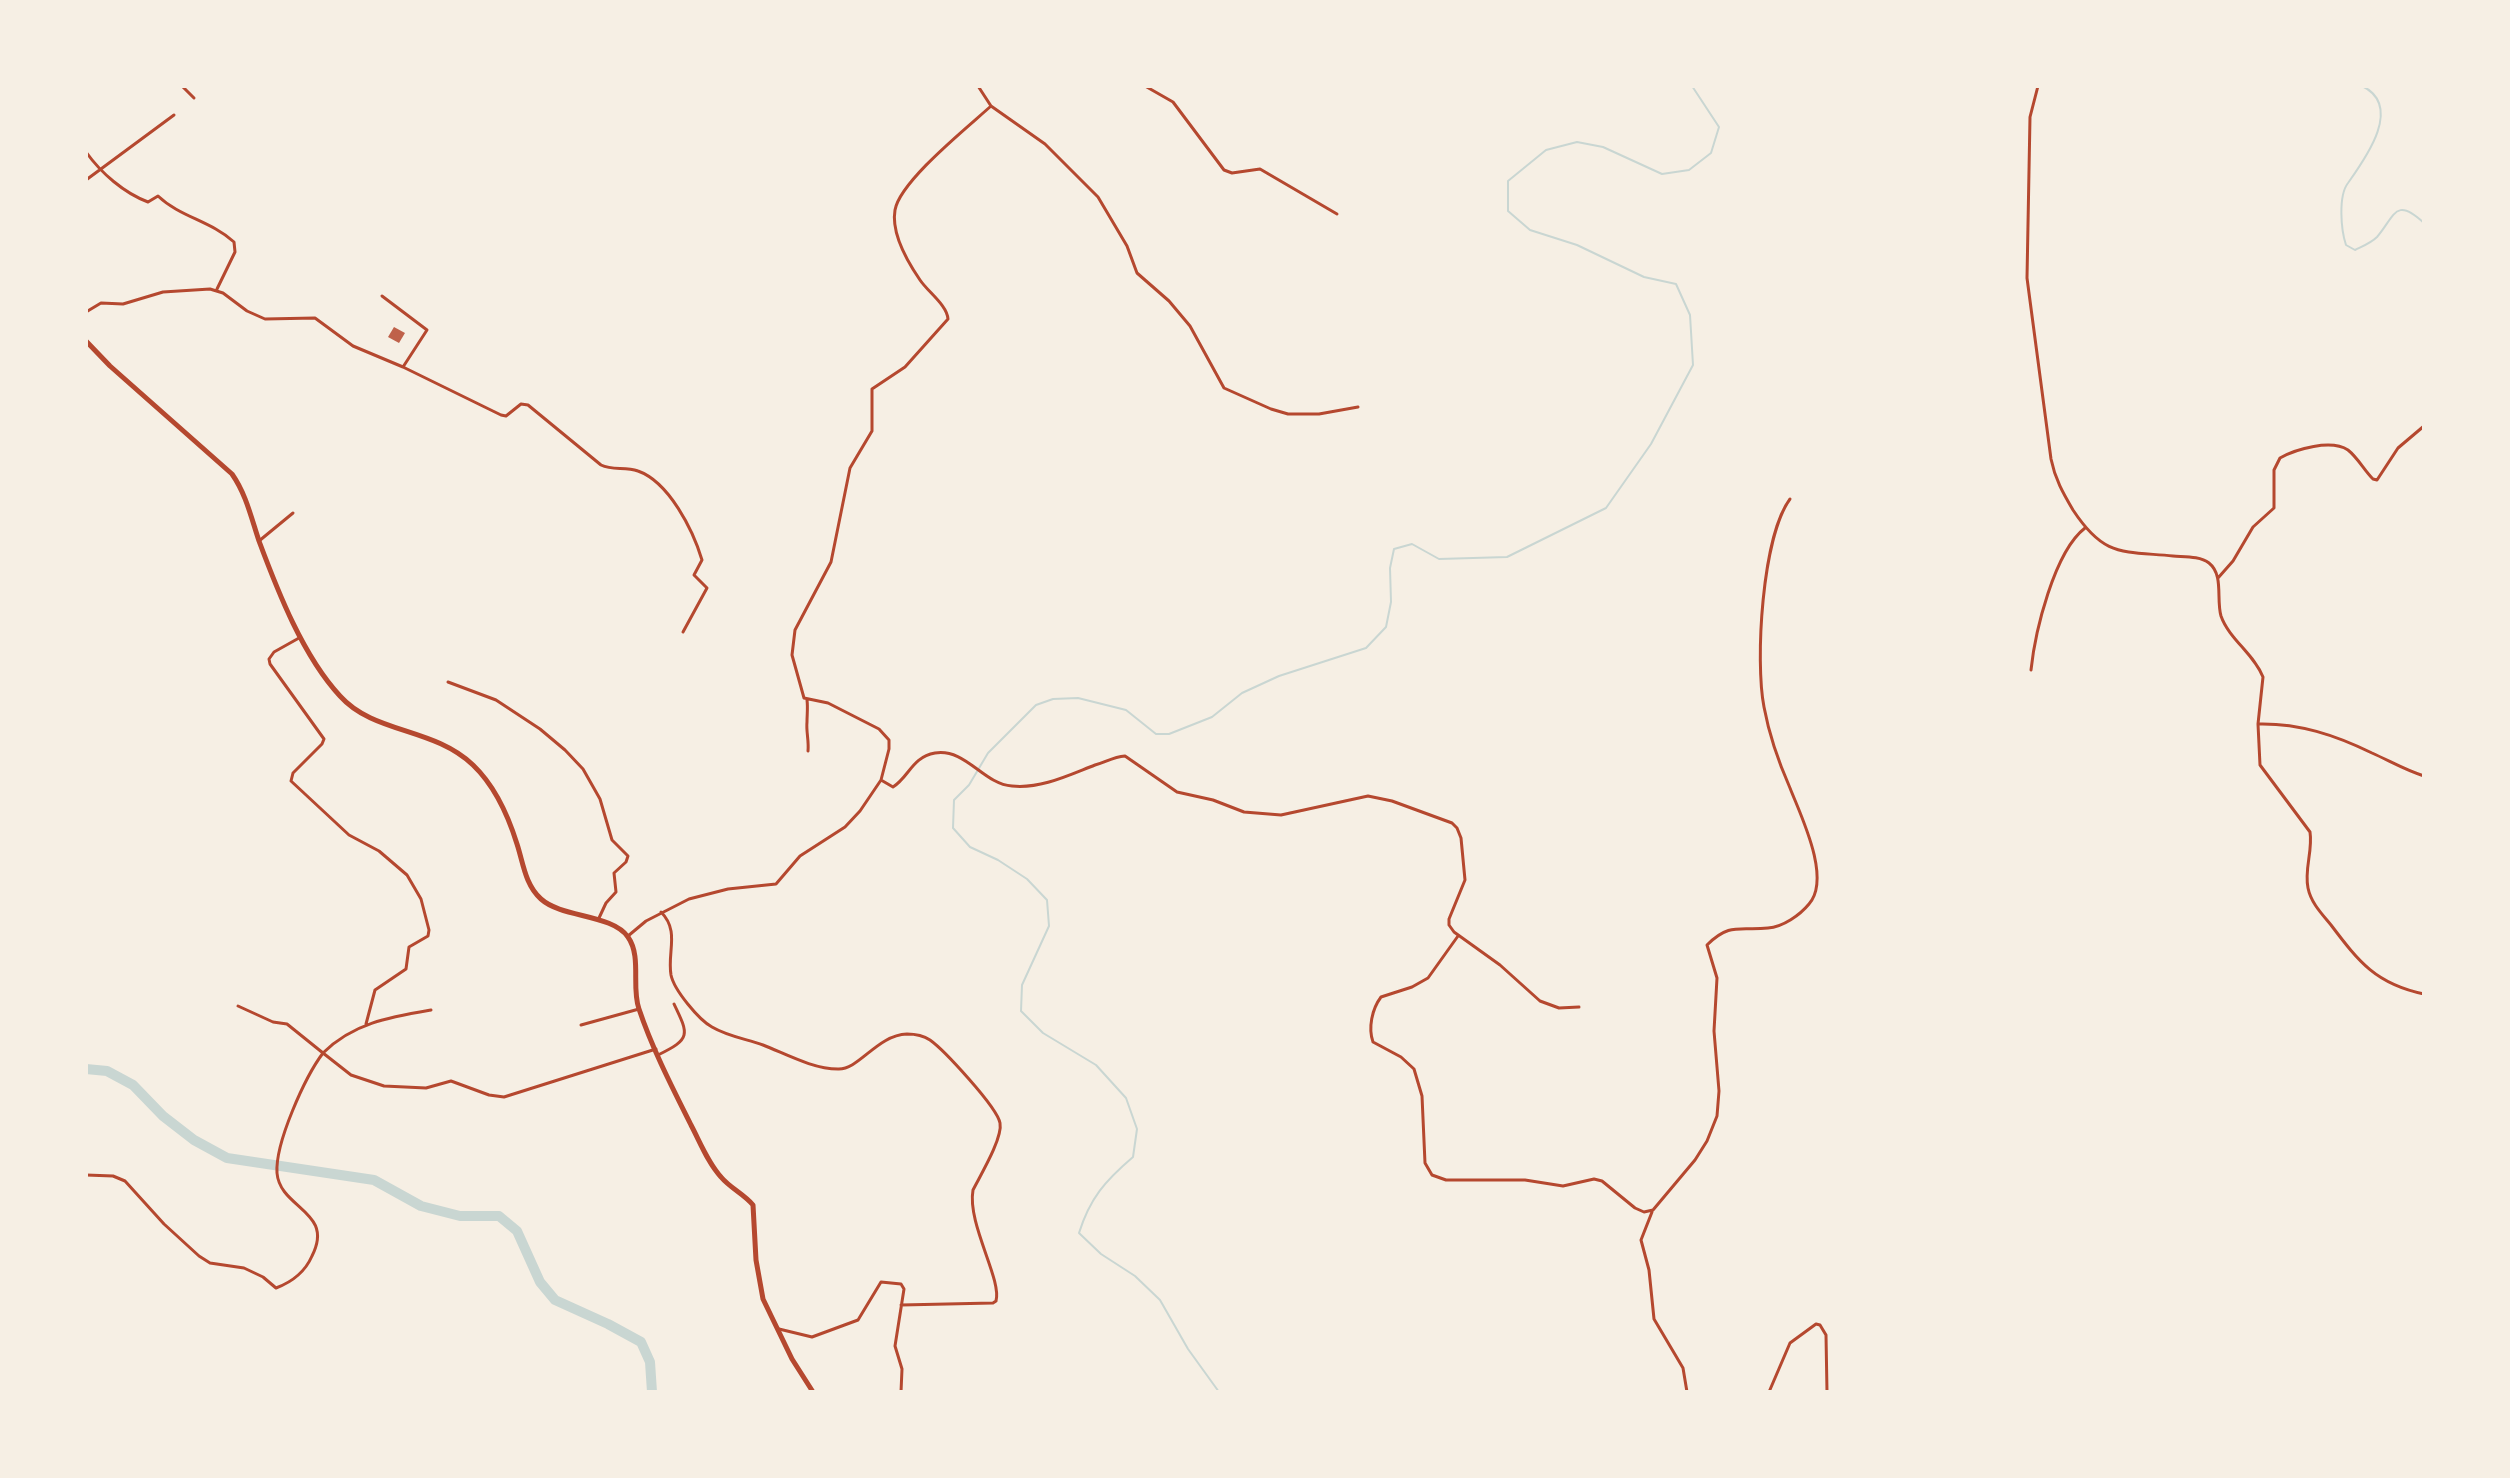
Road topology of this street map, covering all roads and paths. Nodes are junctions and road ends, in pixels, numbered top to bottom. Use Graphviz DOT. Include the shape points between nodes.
graph roads {
  1 [pos="182,86"];
  2 [pos="978,86"];
  3 [pos="1145,86"];
  4 [pos="2038,86"];
  5 [pos="194,98"];
  6 [pos="991,106"];
  7 [pos="174,115"];
  8 [pos="86,152"];
  9 [pos="99,171"];
  10 [pos="86,180"];
  11 [pos="1337,214"];
  12 [pos="216,290"];
  13 [pos="382,296"];
  14 [pos="86,312"];
  15 [pos="86,341"];
  16 [pos="403,367"];
  17 [pos="1358,407"];
  18 [pos="2424,426"];
  19 [pos="1790,499"];
  20 [pos="293,513"];
  21 [pos="2085,528"];
  22 [pos="259,541"];
  23 [pos="2218,578"];
  24 [pos="683,632"];
  25 [pos="302,636"];
  26 [pos="2031,670"];
  27 [pos="448,682"];
  28 [pos="807,700"];
  29 [pos="2258,724"];
  30 [pos="808,751"];
  31 [pos="2424,776"];
  32 [pos="881,780"];
  33 [pos="661,912"];
  34 [pos="598,921"];
  35 [pos="628,936"];
  36 [pos="1458,936"];
  37 [pos="2424,994"];
  38 [pos="674,1004"];
  39 [pos="238,1006"];
  40 [pos="1579,1007"];
  41 [pos="639,1009"];
  42 [pos="431,1010"];
  43 [pos="366,1024"];
  44 [pos="581,1025"];
  45 [pos="657,1052"];
  46 [pos="323,1053"];
  47 [pos="86,1175"];
  48 [pos="1653,1210"];
  49 [pos="901,1305"];
  50 [pos="775,1328"];
  51 [pos="813,1392"];
  52 [pos="901,1392"];
  53 [pos="1687,1392"];
  54 [pos="1769,1392"];
  55 [pos="1827,1392"];
  1 -- 5 [label="street"];
  2 -- 6 [label="street"];
  3 -- 11 [label="street" via="1173,102 1224,170 1260,169"];
  4 -- 21 [label="street" via="2030,117 2028,291 2053,471"];
  6 -- 17 [label="street" via="1045,144 1098,197 1137,273 1190,326 1224,388 1288,414"];
  6 -- 28 [label="street" via="921,171 897,204 895,222 908,259 948,319 905,367 872,389 872,431 850,468 831,562 795,630 792,655"];
  7 -- 9 [label="street"];
  8 -- 9 [label="street"];
  9 -- 10 [label="street"];
  9 -- 12 [label="street" via="145,202 157,195 234,242 235,252"];
  12 -- 14 [label="street" via="163,292 123,304 101,303"];
  12 -- 16 [label="street" via="265,319 315,318 353,346"];
  13 -- 16 [label="street" via="427,330"];
  15 -- 22 [label="highway" via="228,469 245,497"];
  16 -- 24 [label="street" via="501,415 528,405 601,465 634,469 661,486 694,533 702,560 694,575 707,586"];
  18 -- 23 [label="street" via="2398,448 2377,480 2341,446 2280,458 2274,470 2274,508 2253,527"];
  19 -- 48 [label="street" via="1769,554 1761,690 1789,788 1809,829 1816,885 1810,904 1793,918 1769,928 1730,928 1707,945 1717,978 1717,1116 1695,1160"];
  20 -- 22 [label="street"];
  21 -- 23 [label="street" via="2108,547 2206,561"];
  21 -- 26 [label="street" via="2070,544 2041,611"];
  22 -- 25 [label="highway"];
  23 -- 29 [label="street" via="2225,623 2263,677"];
  25 -- 34 [label="highway" via="350,707 440,742 475,766 502,806 533,891 548,904"];
  25 -- 43 [label="street" via="269,659 324,737 291,781 349,835 407,875 421,899 429,930 409,947 406,969 375,990"];
  27 -- 34 [label="street" via="489,696 529,721 583,769 600,799 612,840 628,857 614,873 616,892"];
  28 -- 30 [label="street"];
  28 -- 32 [label="street" via="823,701 886,736 890,745"];
  29 -- 31 [label="street" via="2318,730"];
  29 -- 37 [label="street" via="2263,772 2310,832 2307,883 2312,901 2363,966 2394,985"];
  32 -- 33 [label="street" via="852,821 800,856 780,882 710,893"];
  32 -- 36 [label="street" via="893,787 915,762 942,752 1012,786 1049,783 1125,756 1177,792 1252,814 1281,815 1368,796 1392,801 1459,830 1465,880 1449,922"];
  33 -- 35 [label="street"];
  33 -- 49 [label="street" via="672,931 673,980 712,1027 837,1069 890,1038 921,1036 946,1055 998,1118 998,1137 971,1200 996,1301"];
  34 -- 35 [label="highway"];
  35 -- 41 [label="highway"];
  36 -- 40 [label="street" via="1540,1001 1559,1008"];
  36 -- 48 [label="street" via="1428,978 1381,997 1370,1030 1373,1042 1401,1057 1416,1073 1429,1171 1446,1180 1525,1180 1559,1186 1594,1179 1635,1208"];
  38 -- 45 [label="street" via="685,1037"];
  39 -- 46 [label="street" via="287,1024"];
  41 -- 44 [label="street"];
  41 -- 45 [label="highway"];
  42 -- 43 [label="street"];
  43 -- 46 [label="street"];
  45 -- 46 [label="street" via="504,1097 451,1081 426,1088 374,1084 351,1075"];
  45 -- 50 [label="highway" via="720,1176 753,1205 759,1286"];
  46 -- 47 [label="street" via="292,1113 277,1173 289,1197 313,1218 318,1235 317,1246 296,1278 276,1288 244,1268 210,1263 125,1181"];
  48 -- 53 [label="street" via="1641,1240 1654,1319 1683,1368"];
  49 -- 50 [label="street" via="903,1287 885,1280 858,1320 812,1337"];
  49 -- 52 [label="street" via="895,1346"];
  50 -- 51 [label="highway"];
  54 -- 55 [label="street" via="1790,1343 1816,1324 1826,1335"];
}
